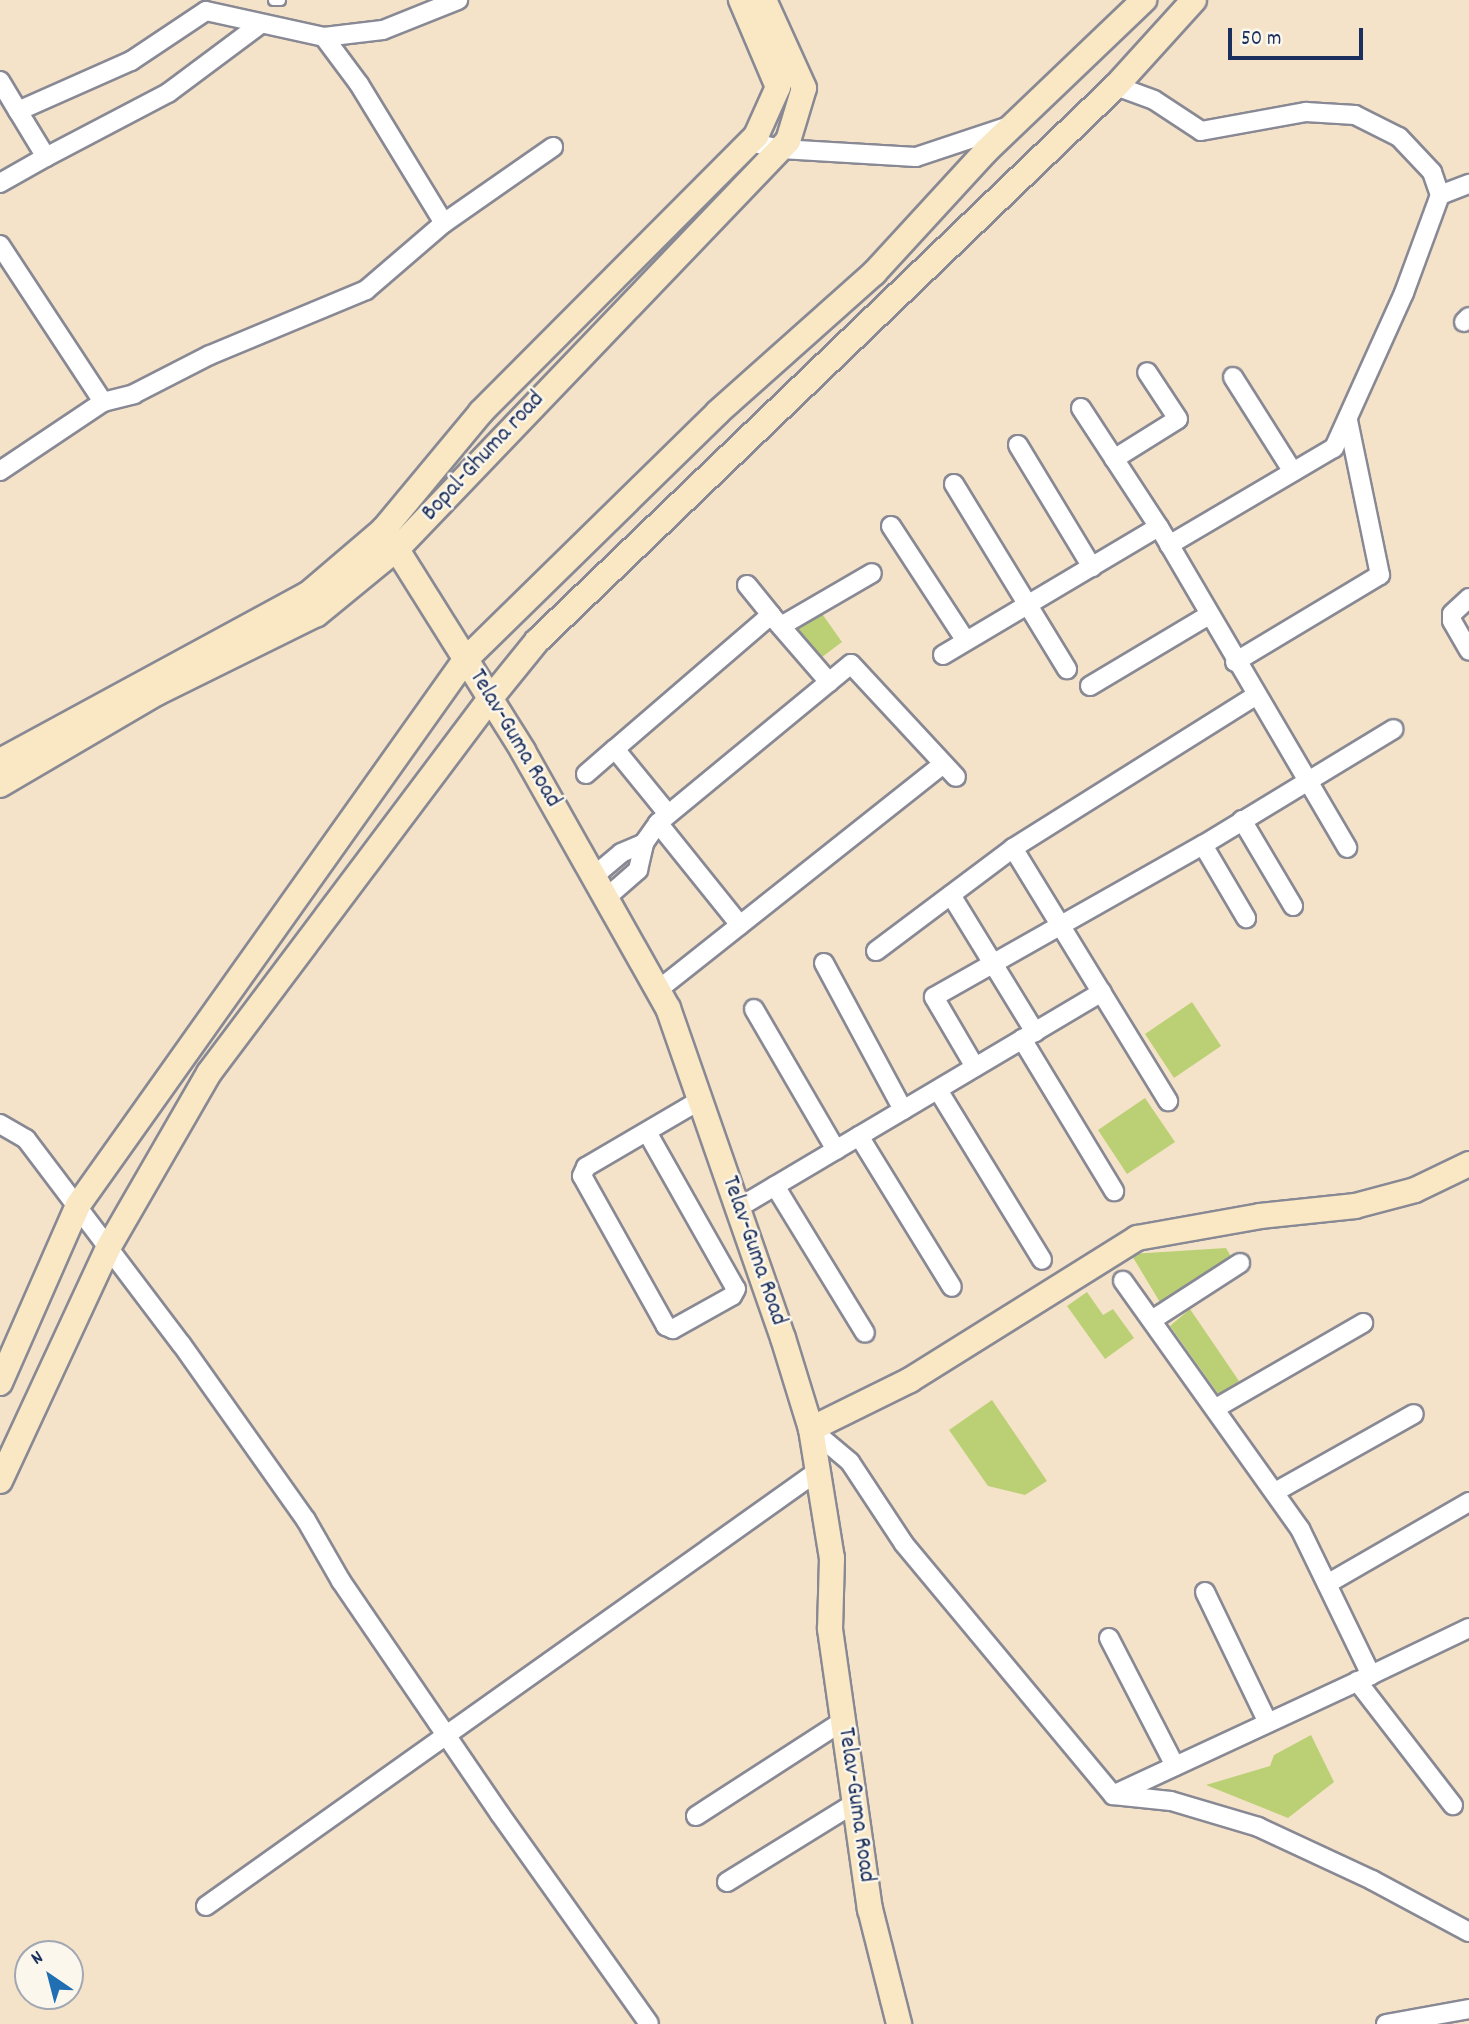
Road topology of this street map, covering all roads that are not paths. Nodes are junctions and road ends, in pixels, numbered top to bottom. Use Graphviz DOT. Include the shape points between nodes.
graph roads {
  1 [pos="274,0"];
  2 [pos="280,0"];
  3 [pos="458,0"];
  4 [pos="741,0"];
  5 [pos="764,0"];
  6 [pos="1144,0"];
  7 [pos="1194,0"];
  8 [pos="258,26"];
  9 [pos="324,37"];
  10 [pos="0,81"];
  11 [pos="1116,86"];
  12 [pos="18,111"];
  13 [pos="1013,124"];
  14 [pos="750,142"];
  15 [pos="553,148"];
  16 [pos="781,149"];
  17 [pos="46,157"];
  18 [pos="0,183"];
  19 [pos="1469,184"];
  20 [pos="1440,195"];
  21 [pos="444,223"];
  22 [pos="0,245"];
  23 [pos="1147,372"];
  24 [pos="1233,377"];
  25 [pos="103,402"];
  26 [pos="1081,408"];
  27 [pos="1348,420"];
  28 [pos="1018,445"];
  29 [pos="1114,459"];
  30 [pos="0,471"];
  31 [pos="1293,472"];
  32 [pos="954,484"];
  33 [pos="891,526"];
  34 [pos="1159,527"];
  35 [pos="391,538"];
  36 [pos="1169,545"];
  37 [pos="1092,567"];
  38 [pos="872,573"];
  39 [pos="747,585"];
  40 [pos="1469,598"];
  41 [pos="1029,604"];
  42 [pos="1209,615"];
  43 [pos="776,620"];
  44 [pos="966,641"];
  45 [pos="1469,651"];
  46 [pos="943,655"];
  47 [pos="465,660"];
  48 [pos="1236,662"];
  49 [pos="1067,669"];
  50 [pos="830,682"];
  51 [pos="1090,686"];
  52 [pos="1255,696"];
  53 [pos="490,699"];
  54 [pos="1394,729"];
  55 [pos="615,749"];
  56 [pos="0,761"];
  57 [pos="586,774"];
  58 [pos="1310,780"];
  59 [pos="0,785"];
  60 [pos="663,818"];
  61 [pos="1242,820"];
  62 [pos="644,843"];
  63 [pos="1203,845"];
  64 [pos="1013,848"];
  65 [pos="1347,849"];
  66 [pos="594,876"];
  67 [pos="951,895"];
  68 [pos="606,898"];
  69 [pos="1293,906"];
  70 [pos="1246,918"];
  71 [pos="1060,924"];
  72 [pos="740,925"];
  73 [pos="876,951"];
  74 [pos="992,961"];
  75 [pos="824,963"];
  76 [pos="658,990"];
  77 [pos="1102,992"];
  78 [pos="754,1009"];
  79 [pos="1028,1036"];
  80 [pos="975,1067"];
  81 [pos="938,1090"];
  82 [pos="700,1100"];
  83 [pos="1168,1101"];
  84 [pos="903,1110"];
  85 [pos="0,1124"];
  86 [pos="647,1132"];
  87 [pos="859,1136"];
  88 [pos="836,1150"];
  89 [pos="1469,1164"];
  90 [pos="775,1186"];
  91 [pos="1114,1191"];
  92 [pos="78,1205"];
  93 [pos="738,1209"];
  94 [pos="108,1248"];
  95 [pos="1042,1259"];
  96 [pos="1240,1263"];
  97 [pos="1123,1281"];
  98 [pos="953,1287"];
  99 [pos="1152,1320"];
  100 [pos="1363,1323"];
  101 [pos="865,1333"];
  102 [pos="0,1383"];
  103 [pos="1216,1408"];
  104 [pos="1414,1414"];
  105 [pos="811,1429"];
  106 [pos="815,1473"];
  107 [pos="0,1481"];
  108 [pos="1275,1492"];
  109 [pos="1469,1503"];
  110 [pos="1327,1584"];
  111 [pos="1205,1592"];
  112 [pos="1469,1628"];
  113 [pos="1109,1638"];
  114 [pos="1364,1678"];
  115 [pos="843,1721"];
  116 [pos="1268,1723"];
  117 [pos="448,1735"];
  118 [pos="1175,1766"];
  119 [pos="1114,1795"];
  120 [pos="855,1803"];
  121 [pos="1453,1805"];
  122 [pos="696,1816"];
  123 [pos="727,1882"];
  124 [pos="206,1906"];
  125 [pos="1469,1932"];
  126 [pos="1469,2009"];
  127 [pos="649,2024"];
  128 [pos="899,2024"];
  129 [pos="1386,2024"];
  1 -- 2 [label="lane"];
  3 -- 9 [label="street" via="383,30"];
  4 -- 14 [label="street" via="778,87"];
  5 -- 16 [label="street, Bopal-Ghuma road" via="804,88 788,141"];
  6 -- 13 [label="street"];
  7 -- 11 [label="street"];
  8 -- 9 [label="street"];
  8 -- 12 [label="street" via="206,11 131,61"];
  8 -- 17 [label="street" via="168,93"];
  9 -- 21 [label="street" via="359,84"];
  10 -- 12 [label="street"];
  11 -- 20 [label="street" via="1154,100 1201,131 1306,112 1355,115 1399,137 1432,172"];
  11 -- 53 [label="street" via="537,641"];
  12 -- 17 [label="street"];
  13 -- 16 [label="street" via="916,157"];
  13 -- 47 [label="street" via="874,273 718,412"];
  14 -- 16 [label="street"];
  14 -- 35 [label="street" via="481,412"];
  15 -- 21 [label="street"];
  16 -- 35 [label="street, Bopal-Ghuma road"];
  17 -- 18 [label="street"];
  19 -- 20 [label="street"];
  20 -- 27 [label="street" via="1404,293"];
  21 -- 25 [label="street" via="366,290 210,355 134,394"];
  22 -- 25 [label="street"];
  23 -- 29 [label="street" via="1178,419"];
  24 -- 31 [label="street"];
  25 -- 30 [label="street"];
  26 -- 29 [label="street"];
  27 -- 31 [label="street" via="1334,449"];
  27 -- 48 [label="street" via="1380,575"];
  28 -- 37 [label="street"];
  29 -- 34 [label="street"];
  31 -- 36 [label="street"];
  32 -- 41 [label="street"];
  33 -- 44 [label="street"];
  34 -- 36 [label="street"];
  34 -- 37 [label="street"];
  35 -- 47 [label="street, Telav-Guma Road"];
  35 -- 56 [label="street" via="309,594"];
  35 -- 59 [label="street, Bopal-Ghuma road" via="317,614 157,693"];
  36 -- 42 [label="street"];
  37 -- 41 [label="street"];
  38 -- 43 [label="street"];
  39 -- 43 [label="street"];
  40 -- 45 [label="street" via="1452,614"];
  41 -- 44 [label="street"];
  41 -- 49 [label="street"];
  42 -- 48 [label="street"];
  42 -- 51 [label="street"];
  43 -- 50 [label="street"];
  43 -- 55 [label="street"];
  44 -- 46 [label="street"];
  47 -- 53 [label="street, Telav-Guma Road"];
  47 -- 92 [label="street"];
  48 -- 52 [label="street"];
  50 -- 60 [label="street"];
  50 -- 72 [label="street" via="851,664 949,771"];
  52 -- 58 [label="street"];
  52 -- 64 [label="street"];
  53 -- 66 [label="street, Telav-Guma Road"];
  53 -- 94 [label="street" via="209,1073"];
  54 -- 58 [label="street"];
  55 -- 57 [label="street"];
  55 -- 60 [label="street"];
  58 -- 61 [label="street"];
  58 -- 65 [label="street"];
  60 -- 62 [label="street"];
  60 -- 72 [label="street"];
  61 -- 63 [label="street"];
  61 -- 69 [label="street"];
  62 -- 66 [label="street" via="621,853"];
  62 -- 68 [label="street" via="638,870"];
  63 -- 70 [label="street"];
  63 -- 71 [label="street"];
  64 -- 67 [label="street"];
  64 -- 71 [label="street"];
  66 -- 68 [label="street, Telav-Guma Road"];
  67 -- 73 [label="street"];
  67 -- 74 [label="street"];
  68 -- 76 [label="street, Telav-Guma Road"];
  71 -- 74 [label="street"];
  71 -- 77 [label="street"];
  72 -- 76 [label="street"];
  74 -- 79 [label="street"];
  74 -- 80 [label="street" via="934,997"];
  75 -- 84 [label="street"];
  76 -- 82 [label="street, Telav-Guma Road"];
  77 -- 79 [label="street"];
  77 -- 83 [label="street"];
  78 -- 88 [label="street"];
  79 -- 80 [label="street"];
  79 -- 91 [label="street"];
  80 -- 81 [label="street"];
  81 -- 84 [label="street"];
  81 -- 95 [label="street"];
  82 -- 86 [label="street"];
  82 -- 93 [label="street, Telav-Guma Road"];
  84 -- 87 [label="street"];
  85 -- 92 [label="street" via="26,1139"];
  86 -- 86 [label="street" via="586,1167 582,1176 666,1326 673,1329 733,1296 736,1289"];
  87 -- 88 [label="street"];
  87 -- 98 [label="street"];
  88 -- 90 [label="street"];
  89 -- 105 [label="street" via="1415,1190 1356,1206 1260,1216 1137,1238 910,1380"];
  90 -- 93 [label="street"];
  90 -- 101 [label="street"];
  92 -- 94 [label="street"];
  92 -- 102 [label="street"];
  93 -- 105 [label="street, Telav-Guma Road"];
  94 -- 107 [label="street"];
  94 -- 117 [label="street" via="306,1520 341,1581"];
  96 -- 99 [label="street"];
  97 -- 99 [label="street"];
  99 -- 103 [label="street"];
  100 -- 103 [label="street"];
  103 -- 108 [label="street"];
  104 -- 108 [label="street"];
  105 -- 106 [label="street, Telav-Guma Road"];
  105 -- 119 [label="street" via="850,1462 904,1544"];
  106 -- 115 [label="street, Telav-Guma Road" via="832,1558 830,1629"];
  106 -- 117 [label="street"];
  108 -- 110 [label="street" via="1300,1529"];
  109 -- 110 [label="street"];
  110 -- 114 [label="street"];
  111 -- 116 [label="street"];
  112 -- 114 [label="street"];
  113 -- 118 [label="street"];
  114 -- 116 [label="street"];
  114 -- 121 [label="street"];
  115 -- 120 [label="street, Telav-Guma Road"];
  115 -- 122 [label="street"];
  116 -- 118 [label="street"];
  117 -- 124 [label="street"];
  117 -- 127 [label="street"];
  118 -- 119 [label="street"];
  119 -- 125 [label="street" via="1171,1801 1258,1828 1373,1880"];
  120 -- 123 [label="street"];
  120 -- 128 [label="street, Telav-Guma Road" via="870,1909"];
  126 -- 129 [label="street"];
}
